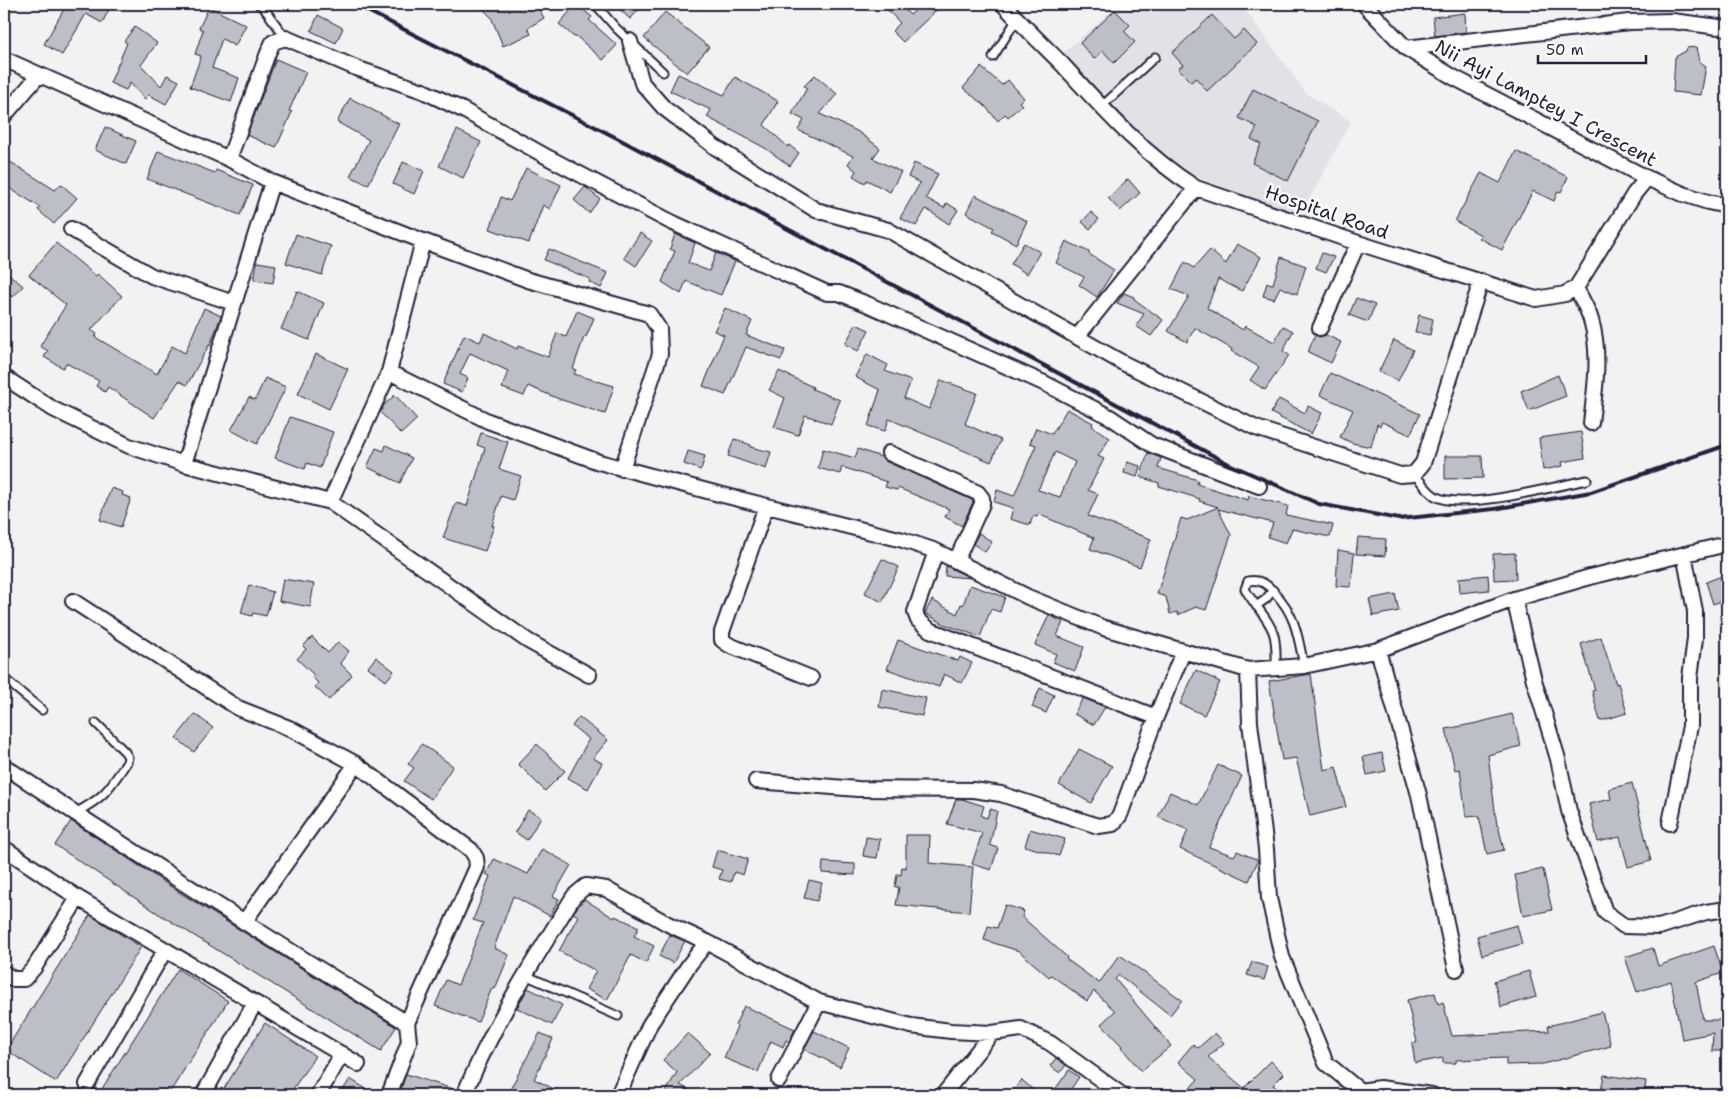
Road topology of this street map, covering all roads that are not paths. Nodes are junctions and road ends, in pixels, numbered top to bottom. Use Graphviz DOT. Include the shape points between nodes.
graph roads {
  1 [pos="258,4"];
  2 [pos="595,4"];
  3 [pos="1003,4"];
  4 [pos="1364,4"];
  5 [pos="1017,19"];
  6 [pos="1727,28"];
  7 [pos="286,38"];
  8 [pos="630,41"];
  9 [pos="1406,48"];
  10 [pos="993,57"];
  11 [pos="1155,57"];
  12 [pos="4,59"];
  13 [pos="664,72"];
  14 [pos="39,76"];
  15 [pos="1102,107"];
  16 [pos="4,116"];
  17 [pos="229,159"];
  18 [pos="1647,178"];
  19 [pos="272,182"];
  20 [pos="1196,188"];
  21 [pos="1727,206"];
  22 [pos="71,229"];
  23 [pos="423,242"];
  24 [pos="1358,243"];
  25 [pos="1481,281"];
  26 [pos="1576,288"];
  27 [pos="234,303"];
  28 [pos="1320,328"];
  29 [pos="1077,337"];
  30 [pos="389,372"];
  31 [pos="4,377"];
  32 [pos="1591,423"];
  33 [pos="888,453"];
  34 [pos="184,464"];
  35 [pos="622,469"];
  36 [pos="1414,474"];
  37 [pos="1587,480"];
  38 [pos="1259,486"];
  39 [pos="330,502"];
  40 [pos="766,506"];
  41 [pos="1727,544"];
  42 [pos="936,551"];
  43 [pos="1684,554"];
  44 [pos="956,561"];
  45 [pos="1273,590"];
  46 [pos="1514,599"];
  47 [pos="73,601"];
  48 [pos="1256,606"];
  49 [pos="1378,650"];
  50 [pos="1183,652"];
  51 [pos="1304,666"];
  52 [pos="1276,668"];
  53 [pos="1248,670"];
  54 [pos="589,675"];
  55 [pos="811,678"];
  56 [pos="4,680"];
  57 [pos="42,710"];
  58 [pos="1156,716"];
  59 [pos="96,723"];
  60 [pos="356,764"];
  61 [pos="4,766"];
  62 [pos="756,781"];
  63 [pos="74,813"];
  64 [pos="1670,823"];
  65 [pos="4,848"];
  66 [pos="78,898"];
  67 [pos="1727,909"];
  68 [pos="244,922"];
  69 [pos="707,942"];
  70 [pos="165,950"];
  71 [pos="1456,969"];
  72 [pos="4,973"];
  73 [pos="524,976"];
  74 [pos="819,1002"];
  75 [pos="255,1003"];
  76 [pos="618,1016"];
  77 [pos="407,1023"];
  78 [pos="992,1033"];
  79 [pos="342,1054"];
  80 [pos="358,1064"];
  81 [pos="779,1080"];
  82 [pos="88,1084"];
  83 [pos="1359,1093"];
  84 [pos="203,1095"];
  85 [pos="318,1095"];
  86 [pos="389,1095"];
  87 [pos="464,1095"];
  88 [pos="618,1095"];
  89 [pos="943,1095"];
  90 [pos="1122,1095"];
  91 [pos="1432,1095"];
  1 -- 7 [label="lane"];
  2 -- 8 [label="lane"];
  3 -- 5 [label="street, Hospital Road"];
  4 -- 9 [label="street, Nii Ayi Lamptey I Crescent"];
  5 -- 10 [label="lane"];
  5 -- 15 [label="street, Hospital Road"];
  6 -- 9 [label="street" via="1672,21 1629,22"];
  7 -- 17 [label="street" via="273,42"];
  7 -- 38 [label="street" via="356,68 423,91 671,222 827,293 839,293 867,304 1044,383 1110,417 1152,445"];
  8 -- 13 [label="lane"];
  8 -- 29 [label="street" via="642,83 664,108 715,147 816,210 888,230"];
  9 -- 18 [label="street, Nii Ayi Lamptey I Crescent" via="1452,77"];
  11 -- 15 [label="lane"];
  12 -- 14 [label="street"];
  14 -- 16 [label="street"];
  14 -- 17 [label="street"];
  15 -- 20 [label="street, Hospital Road" via="1144,149"];
  17 -- 19 [label="street"];
  18 -- 21 [label="street, Nii Ayi Lamptey I Crescent" via="1683,194"];
  18 -- 26 [label="street"];
  19 -- 23 [label="street"];
  19 -- 27 [label="street"];
  20 -- 24 [label="street, Hospital Road"];
  20 -- 29 [label="street"];
  22 -- 27 [label="street" via="152,276"];
  23 -- 30 [label="street"];
  23 -- 35 [label="street" via="528,280 649,314 659,329 660,354"];
  24 -- 25 [label="street, Hospital Road"];
  24 -- 28 [label="street"];
  25 -- 26 [label="street, Hospital Road" via="1536,299 1565,294"];
  25 -- 36 [label="street" via="1423,462"];
  26 -- 32 [label="street" via="1591,318 1597,345"];
  27 -- 34 [label="street"];
  29 -- 36 [label="street" via="1122,363 1256,428 1400,475"];
  30 -- 35 [label="street" via="488,421"];
  30 -- 39 [label="street"];
  31 -- 34 [label="street" via="53,409 128,446"];
  33 -- 44 [label="street" via="978,493 982,498"];
  34 -- 39 [label="street"];
  35 -- 40 [label="street"];
  36 -- 37 [label="lane" via="1436,496 1457,500 1486,500"];
  39 -- 54 [label="street" via="528,641"];
  40 -- 42 [label="street"];
  40 -- 55 [label="street" via="722,640 729,646"];
  41 -- 43 [label="street"];
  42 -- 44 [label="street"];
  42 -- 58 [label="street" via="915,612 918,620 930,630"];
  43 -- 46 [label="street"];
  43 -- 64 [label="street" via="1695,611 1695,638 1690,678 1690,726"];
  44 -- 50 [label="street" via="1028,597 1104,628"];
  45 -- 48 [label="lane"];
  45 -- 48 [label="lane" via="1257,580 1248,581 1245,589"];
  45 -- 51 [label="lane" via="1288,608"];
  46 -- 49 [label="street"];
  46 -- 67 [label="street" via="1569,811 1605,912 1624,926 1659,927"];
  47 -- 60 [label="street" via="238,708 289,728"];
  48 -- 52 [label="lane" via="1274,633"];
  49 -- 51 [label="street"];
  49 -- 71 [label="street" via="1419,794"];
  50 -- 53 [label="street"];
  50 -- 58 [label="street"];
  51 -- 52 [label="street"];
  52 -- 53 [label="street"];
  53 -- 83 [label="street" via="1250,723 1270,898 1282,957 1326,1063"];
  56 -- 57 [label="lane"];
  58 -- 62 [label="street" via="1120,814 1113,824 1098,826 1001,794 973,790 858,789"];
  59 -- 63 [label="lane" via="128,757 109,790"];
  60 -- 68 [label="street"];
  60 -- 77 [label="street" via="471,850 476,858 477,867"];
  61 -- 63 [label="street"];
  63 -- 68 [label="street"];
  65 -- 66 [label="street"];
  66 -- 70 [label="street"];
  66 -- 72 [label="street" via="24,979 12,979"];
  68 -- 77 [label="street"];
  69 -- 73 [label="street" via="606,889 586,886 574,896"];
  69 -- 74 [label="street"];
  69 -- 88 [label="street" via="650,1024"];
  70 -- 75 [label="street"];
  70 -- 82 [label="street"];
  73 -- 76 [label="lane"];
  73 -- 87 [label="street"];
  74 -- 78 [label="street" via="911,1026 951,1032"];
  74 -- 81 [label="street"];
  75 -- 79 [label="street"];
  75 -- 84 [label="street"];
  77 -- 86 [label="street" via="409,1042"];
  78 -- 89 [label="street"];
  78 -- 90 [label="street" via="1021,1029 1028,1032 1050,1043"];
  79 -- 80 [label="street"];
  79 -- 85 [label="street"];
  83 -- 91 [label="street" via="1380,1088"];
}
